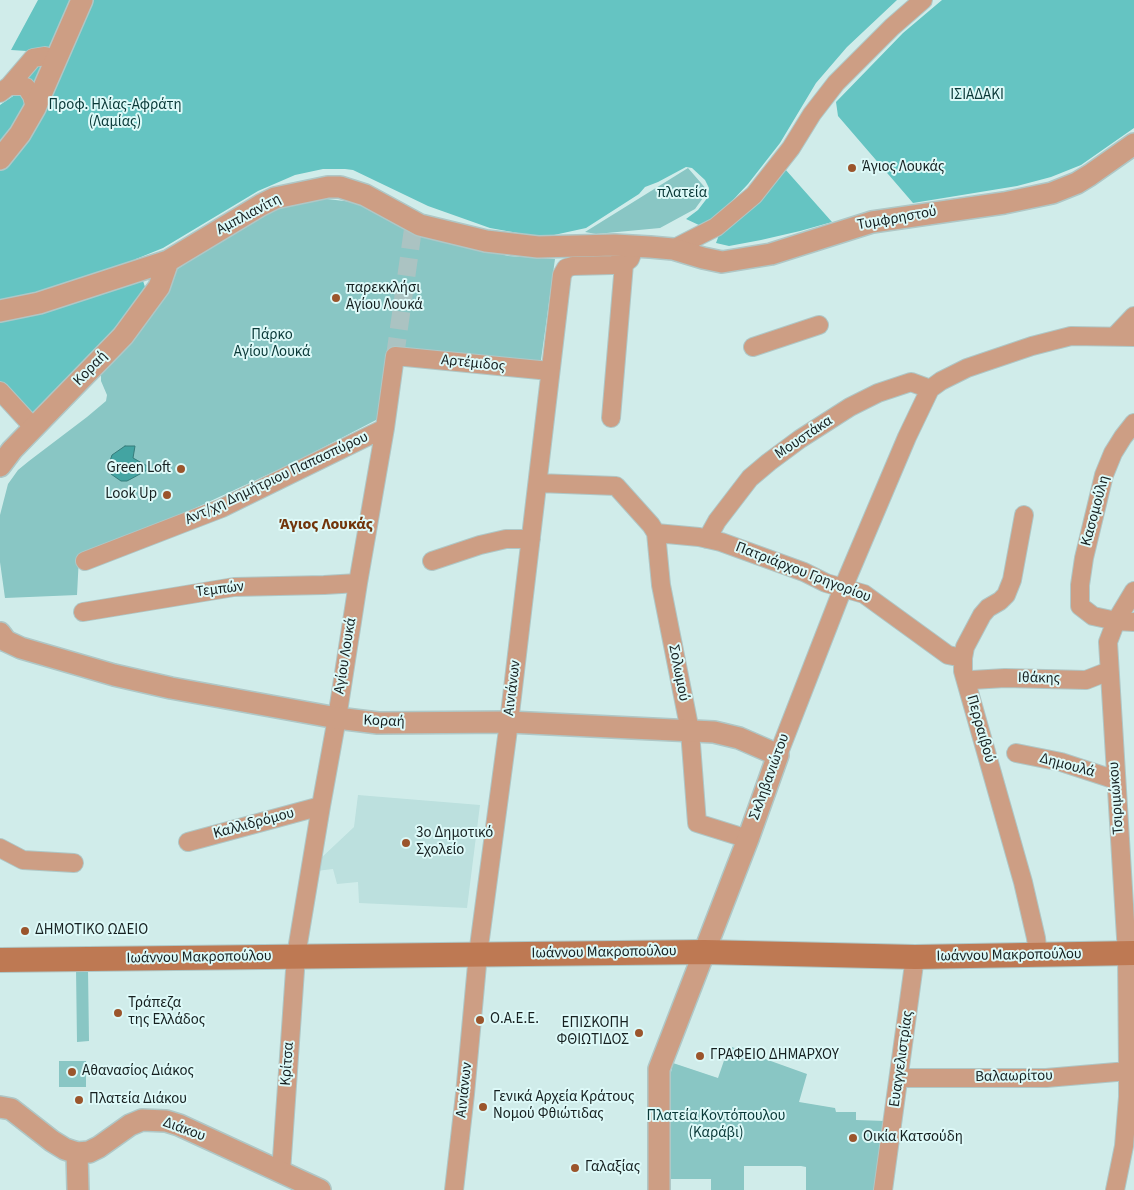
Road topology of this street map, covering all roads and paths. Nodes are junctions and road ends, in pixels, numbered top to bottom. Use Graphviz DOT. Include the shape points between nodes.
graph roads {
  1 [pos="82,0"];
  2 [pos="923,0"];
  3 [pos="56,62"];
  4 [pos="4,89"];
  5 [pos="35,108"];
  6 [pos="1134,144"];
  7 [pos="0,159"];
  8 [pos="643,246"];
  9 [pos="673,250"];
  10 [pos="168,261"];
  11 [pos="624,264"];
  12 [pos="0,311"];
  13 [pos="1134,316"];
  14 [pos="819,325"];
  15 [pos="1116,336"];
  16 [pos="1134,337"];
  17 [pos="753,347"];
  18 [pos="395,356"];
  19 [pos="550,371"];
  20 [pos="935,385"];
  21 [pos="0,392"];
  22 [pos="612,418"];
  23 [pos="1134,423"];
  24 [pos="34,428"];
  25 [pos="385,428"];
  26 [pos="4,454"];
  27 [pos="538,483"];
  28 [pos="1024,515"];
  29 [pos="656,533"];
  30 [pos="531,539"];
  31 [pos="708,539"];
  32 [pos="85,561"];
  33 [pos="432,561"];
  34 [pos="358,583"];
  35 [pos="843,588"];
  36 [pos="1134,590"];
  37 [pos="83,612"];
  38 [pos="1116,621"];
  39 [pos="1134,622"];
  40 [pos="0,633"];
  41 [pos="963,658"];
  42 [pos="1109,670"];
  43 [pos="967,682"];
  44 [pos="337,718"];
  45 [pos="509,722"];
  46 [pos="690,731"];
  47 [pos="1016,753"];
  48 [pos="778,755"];
  49 [pos="1116,780"];
  50 [pos="321,806"];
  51 [pos="748,840"];
  52 [pos="188,842"];
  53 [pos="0,848"];
  54 [pos="74,863"];
  55 [pos="1128,873"];
  56 [pos="704,952"];
  57 [pos="478,954"];
  58 [pos="1130,954"];
  59 [pos="1038,955"];
  60 [pos="296,956"];
  61 [pos="915,957"];
  62 [pos="0,960"];
  63 [pos="1128,1071"];
  64 [pos="900,1078"];
  65 [pos="0,1107"];
  66 [pos="77,1153"];
  67 [pos="1128,1157"];
  68 [pos="281,1172"];
  69 [pos="78,1190"];
  70 [pos="320,1190"];
  71 [pos="454,1190"];
  72 [pos="659,1190"];
  73 [pos="883,1190"];
  74 [pos="1115,1190"];
  1 -- 3 [label="street"];
  2 -- 9 [label="street" via="836,83 754,195 716,228"];
  3 -- 4 [label="street" via="46,56 33,58"];
  3 -- 5 [label="street"];
  4 -- 5 [label="street" via="26,87"];
  5 -- 7 [label="street"];
  6 -- 9 [label="street, Τυμφρηστού" via="1076,183 1039,196 872,222 757,257 722,262"];
  8 -- 9 [label="street, Τυμφρηστού"];
  8 -- 10 [label="street, Αμπλιανίτη" via="538,247 486,241 420,225 365,195 340,187 328,187 275,198"];
  8 -- 11 [label="street"];
  10 -- 12 [label="street, Αμπλιανίτη" via="39,303"];
  10 -- 24 [label="street, Κοραή" via="159,287 123,336"];
  11 -- 19 [label="street, Αινιάνων" via="573,266 562,271"];
  11 -- 22 [label="street"];
  13 -- 15 [label="street"];
  14 -- 17 [label="street"];
  15 -- 16 [label="street"];
  15 -- 20 [label="street" via="1071,336 1032,346 976,365"];
  18 -- 19 [label="street, Αρτέμιδος"];
  18 -- 25 [label="street, Αγίου Λουκά"];
  19 -- 27 [label="street, Αινιάνων"];
  20 -- 31 [label="street, Μουστάκα" via="910,382 878,392 800,439 750,478 721,515"];
  20 -- 35 [label="street, Σκληβανιώτου" via="907,437"];
  21 -- 24 [label="street"];
  23 -- 38 [label="street, Κασομούλη" via="1113,453 1104,475 1080,585 1080,606 1094,616"];
  24 -- 26 [label="street, Κοραή"];
  25 -- 32 [label="street, Αντ/χη Δημήτριου Παπασπύρου" via="212,512"];
  25 -- 34 [label="street, Αγίου Λουκά"];
  27 -- 29 [label="street" via="616,486"];
  27 -- 30 [label="street, Αινιάνων"];
  28 -- 41 [label="street" via="1012,580 1006,595 988,608 965,646"];
  29 -- 31 [label="street, Πατριάρχου Γρηγορίου"];
  29 -- 46 [label="street, Σολωμού" via="661,585"];
  30 -- 33 [label="street" via="506,539"];
  30 -- 45 [label="street, Αινιάνων"];
  31 -- 35 [label="street, Πατριάρχου Γρηγορίου"];
  34 -- 37 [label="street, Τεμπών" via="234,587"];
  34 -- 44 [label="street, Αγίου Λουκά"];
  35 -- 41 [label="street, Πατριάρχου Γρηγορίου" via="868,597 948,655"];
  35 -- 48 [label="street, Σκληβανιώτου"];
  36 -- 38 [label="street, Τσιριμώκου"];
  38 -- 39 [label="street"];
  38 -- 42 [label="street, Τσιριμώκου" via="1108,642"];
  40 -- 44 [label="street, Κοραή" via="6,641 21,648 114,676"];
  41 -- 43 [label="street, Περραιβού"];
  42 -- 43 [label="street, Ιθάκης" via="1086,680 1005,678"];
  42 -- 49 [label="street, Τσιριμώκου"];
  43 -- 59 [label="street, Περραιβού" via="1023,882"];
  44 -- 45 [label="street, Κοραή" via="378,722"];
  44 -- 50 [label="street, Αγίου Λουκά"];
  45 -- 46 [label="street, Κοραή"];
  45 -- 57 [label="street, Αινιάνων"];
  46 -- 48 [label="street, Κοραή" via="738,738"];
  46 -- 51 [label="street, Σολωμού" via="697,823"];
  47 -- 49 [label="street, Δημουλά" via="1061,762"];
  48 -- 51 [label="street, Σκληβανιώτου"];
  49 -- 55 [label="street, Τσιριμώκου"];
  50 -- 52 [label="street, Καλλιδρόμου"];
  50 -- 60 [label="street, Αγίου Λουκά"];
  51 -- 56 [label="street, Σκληβανιώτου"];
  53 -- 54 [label="street" via="23,860"];
  55 -- 58 [label="street, Τσιριμώκου"];
  56 -- 57 [label="main road, Ιωάννου Μακροπούλου"];
  56 -- 61 [label="main road, Ιωάννου Μακροπούλου"];
  56 -- 72 [label="street, Σκληβανιώτου" via="659,1069"];
  57 -- 60 [label="main road, Ιωάννου Μακροπούλου"];
  57 -- 71 [label="street, Αινιάνων"];
  58 -- 59 [label="main road, Ιωάννου Μακροπούλου"];
  58 -- 63 [label="street, Τσιριμώκου"];
  59 -- 61 [label="main road, Ιωάννου Μακροπούλου"];
  60 -- 62 [label="main road, Ιωάννου Μακροπούλου"];
  60 -- 68 [label="street, Κρίτσα"];
  61 -- 64 [label="street, Ευαγγελιστρίας"];
  63 -- 64 [label="street, Βαλαωρίτου" via="1046,1078"];
  63 -- 67 [label="street, Τσιριμώκου"];
  64 -- 73 [label="street, Ευαγγελιστρίας"];
  65 -- 66 [label="street" via="11,1109 52,1142"];
  66 -- 68 [label="street, Διάκου" via="89,1152 122,1130 149,1119 180,1125"];
  66 -- 69 [label="street"];
  67 -- 74 [label="street, Τσιριμώκου"];
  68 -- 70 [label="street, Διάκου"];
}
